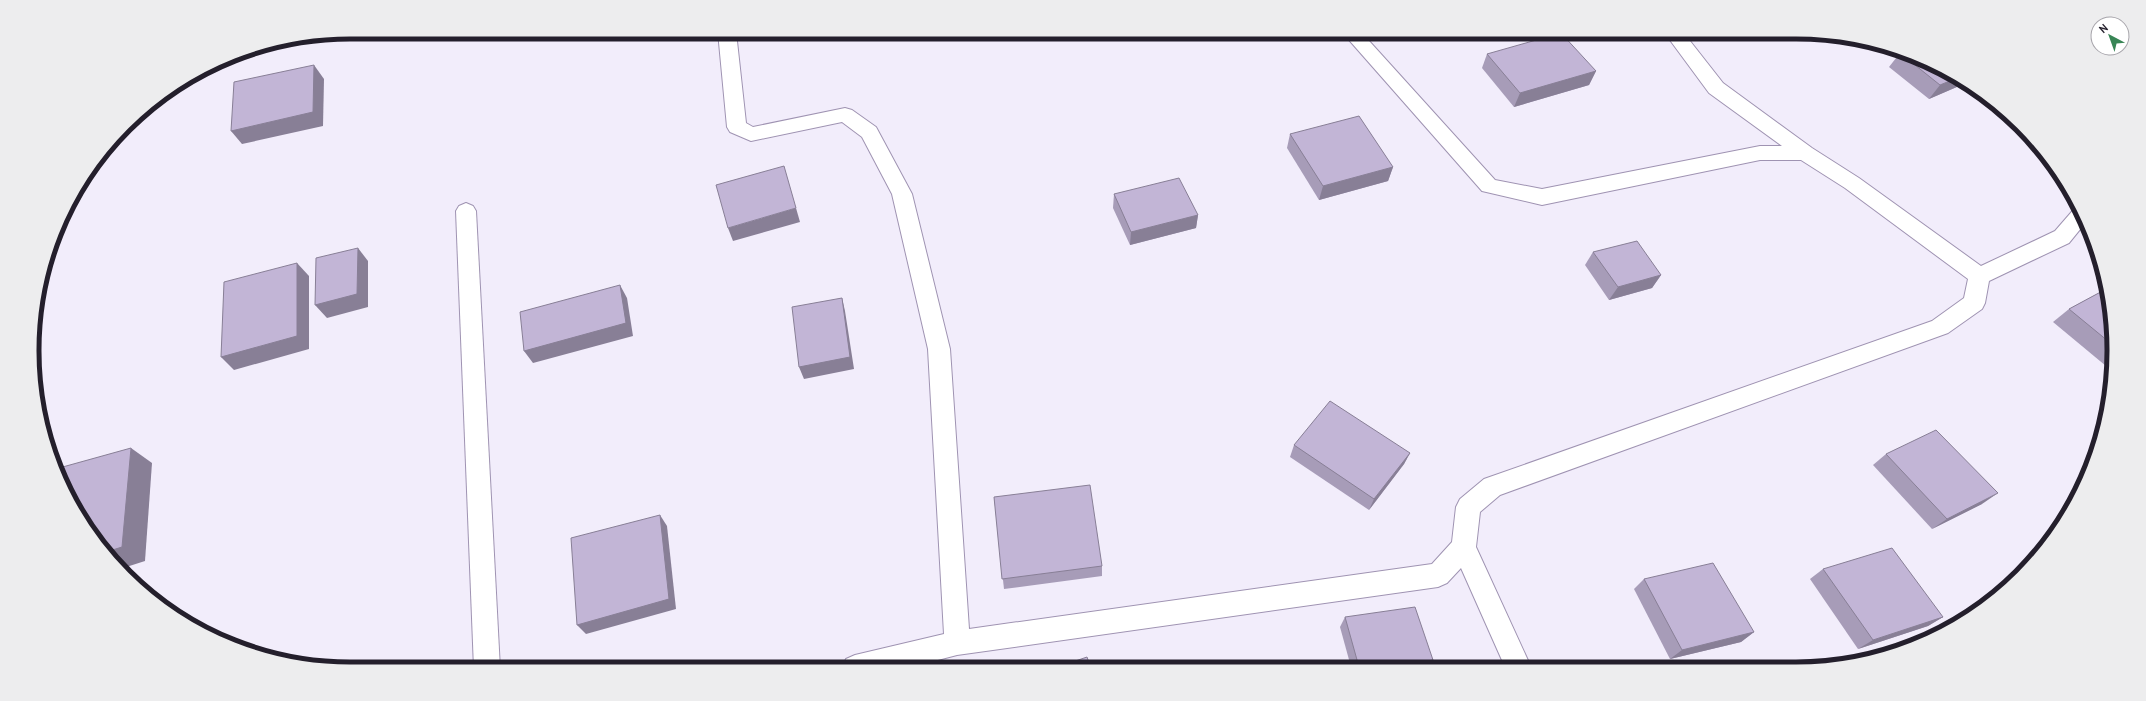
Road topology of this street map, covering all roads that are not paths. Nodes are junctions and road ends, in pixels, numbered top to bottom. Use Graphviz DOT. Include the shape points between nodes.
graph roads {
  1 [pos="728,39"];
  2 [pos="1356,39"];
  3 [pos="1679,39"];
  4 [pos="1805,153"];
  5 [pos="466,211"];
  6 [pos="2077,218"];
  7 [pos="1979,276"];
  8 [pos="1464,547"];
  9 [pos="957,643"];
  10 [pos="487,662"];
  11 [pos="879,662"];
  12 [pos="1516,662"];
  1 -- 9 [label="street" via="737,127 751,134 846,115 869,132 902,194 939,349"];
  2 -- 4 [label="street" via="1489,186 1542,197 1760,153"];
  3 -- 4 [label="street" via="1716,88"];
  4 -- 7 [label="street" via="1852,183"];
  5 -- 10 [label="street"];
  6 -- 7 [label="street" via="2062,237"];
  7 -- 8 [label="street" via="1974,303 1940,327 1492,487 1468,507"];
  8 -- 9 [label="street" via="1438,574"];
  8 -- 12 [label="street"];
  9 -- 11 [label="street"];
}
